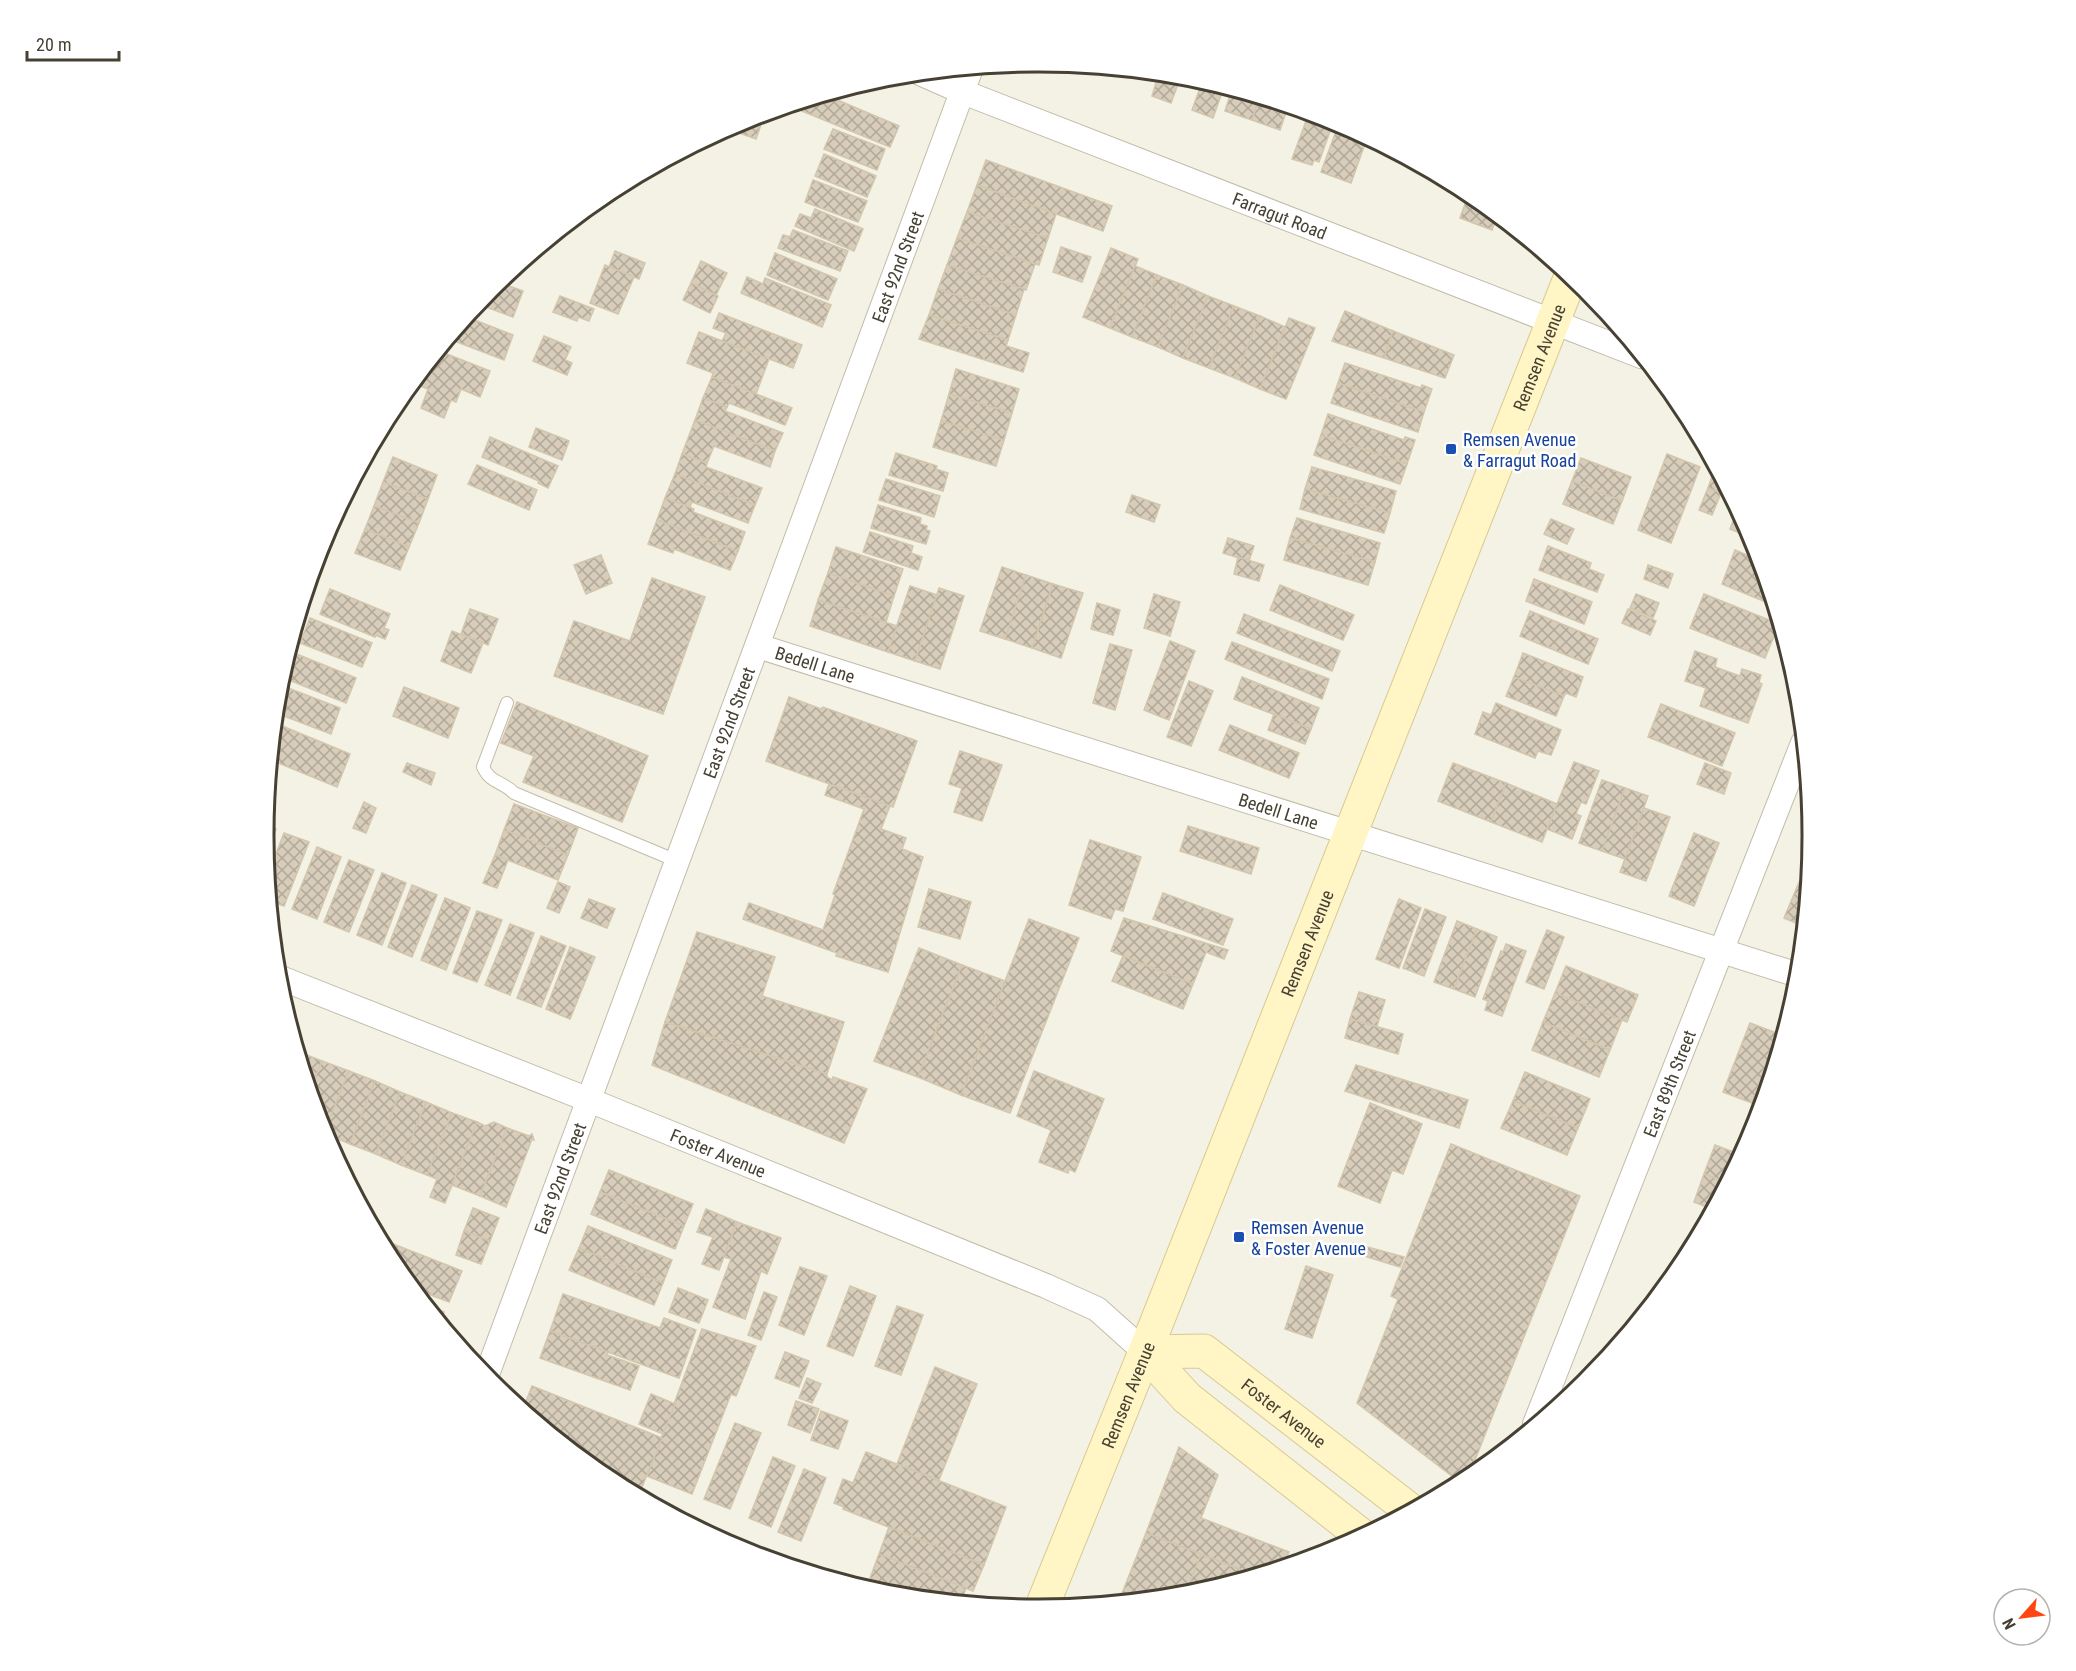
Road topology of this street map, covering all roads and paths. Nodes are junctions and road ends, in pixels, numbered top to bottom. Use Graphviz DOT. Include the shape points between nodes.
graph roads {
  1 [pos="968,76"];
  2 [pos="935,80"];
  3 [pos="963,92"];
  4 [pos="1567,286"];
  5 [pos="1554,321"];
  6 [pos="1627,350"];
  7 [pos="758,646"];
  8 [pos="507,703"];
  9 [pos="1797,758"];
  10 [pos="1349,833"];
  11 [pos="677,861"];
  12 [pos="1720,950"];
  13 [pos="1789,972"];
  14 [pos="289,981"];
  15 [pos="589,1100"];
  16 [pos="1145,1352"];
  17 [pos="490,1366"];
  18 [pos="1540,1411"];
  19 [pos="1404,1505"];
  20 [pos="1354,1530"];
  21 [pos="1051,1598"];
  1 -- 3 [label="street, East 92nd Street"];
  2 -- 3 [label="street, Farragut Road"];
  3 -- 5 [label="street, Farragut Road"];
  3 -- 7 [label="street, East 92nd Street"];
  4 -- 5 [label="main road, Remsen Avenue"];
  5 -- 6 [label="street, Farragut Road"];
  5 -- 10 [label="main road, Remsen Avenue"];
  7 -- 10 [label="street, Bedell Lane"];
  7 -- 11 [label="street, East 92nd Street"];
  8 -- 11 [label="lane" via="483,767 487,777 514,793"];
  9 -- 12 [label="street, East 89th Street"];
  10 -- 12 [label="street, Bedell Lane"];
  10 -- 16 [label="main road, Remsen Avenue"];
  11 -- 15 [label="street, East 92nd Street"];
  12 -- 13 [label="street, Bedell Lane"];
  12 -- 18 [label="street, East 89th Street"];
  14 -- 15 [label="street, Foster Avenue"];
  15 -- 16 [label="street, Foster Avenue" via="1056,1290 1097,1309"];
  15 -- 17 [label="street, East 92nd Street"];
  16 -- 19 [label="main road, Foster Avenue" via="1204,1351"];
  16 -- 20 [label="main road, Foster Avenue" via="1187,1398"];
  16 -- 21 [label="main road, Remsen Avenue"];
}
